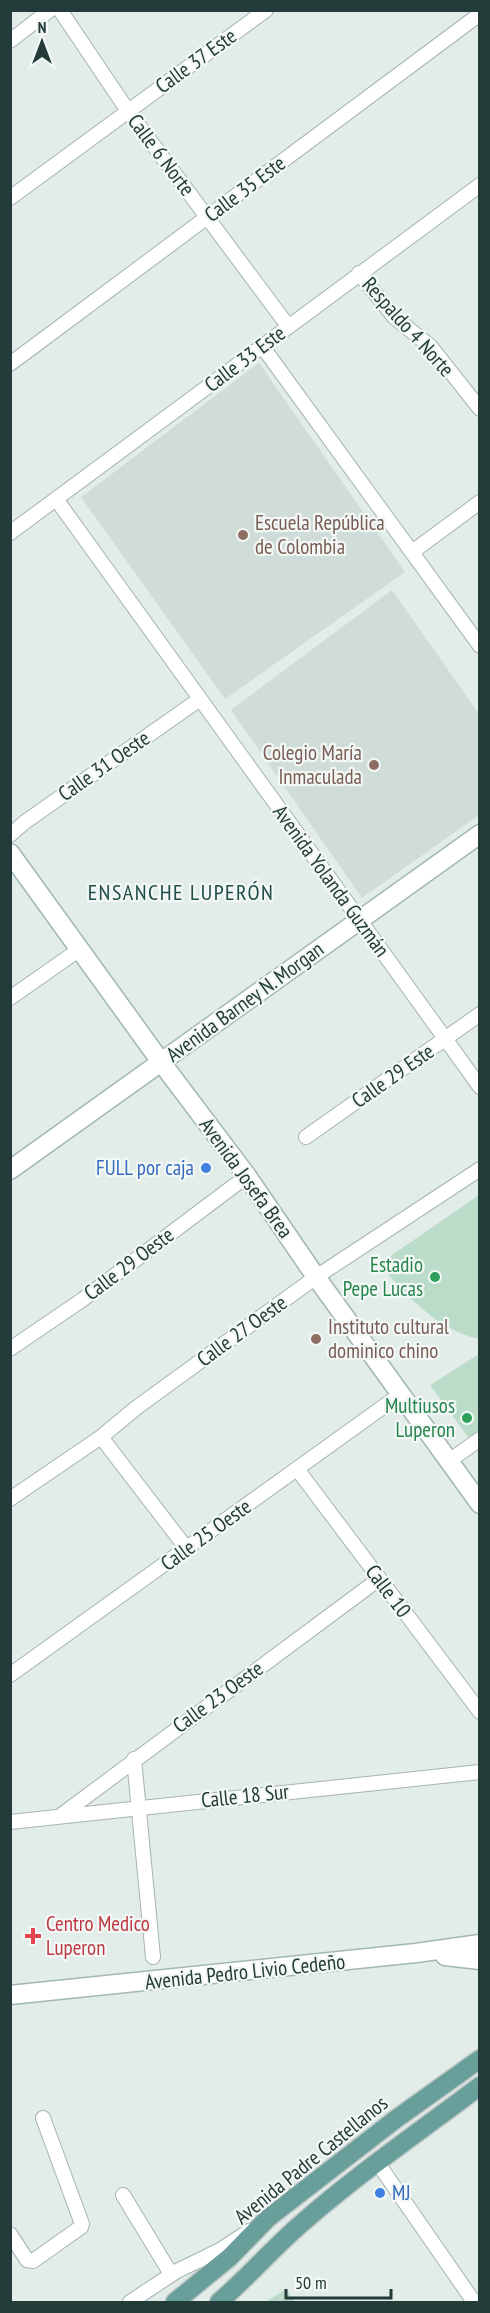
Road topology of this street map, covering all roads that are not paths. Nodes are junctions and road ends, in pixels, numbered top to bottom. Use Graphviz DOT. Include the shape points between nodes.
graph roads {
  1 [pos="50,10"];
  2 [pos="60,10"];
  3 [pos="266,10"];
  4 [pos="480,14"];
  5 [pos="10,41"];
  6 [pos="128,111"];
  7 [pos="480,185"];
  8 [pos="10,198"];
  9 [pos="207,217"];
  10 [pos="359,273"];
  11 [pos="288,326"];
  12 [pos="262,346"];
  13 [pos="10,364"];
  14 [pos="480,409"];
  15 [pos="56,499"];
  16 [pos="480,502"];
  17 [pos="10,533"];
  18 [pos="412,552"];
  19 [pos="480,646"];
  20 [pos="200,699"];
  21 [pos="480,834"];
  22 [pos="10,835"];
  23 [pos="10,853"];
  24 [pos="359,920"];
  25 [pos="80,949"];
  26 [pos="10,998"];
  27 [pos="480,1014"];
  28 [pos="446,1039"];
  29 [pos="161,1062"];
  30 [pos="480,1087"];
  31 [pos="306,1137"];
  32 [pos="480,1169"];
  33 [pos="10,1170"];
  34 [pos="247,1176"];
  35 [pos="316,1277"];
  36 [pos="10,1349"];
  37 [pos="401,1394"];
  38 [pos="101,1437"];
  39 [pos="480,1438"];
  40 [pos="449,1461"];
  41 [pos="297,1469"];
  42 [pos="12,1496"];
  43 [pos="480,1504"];
  44 [pos="187,1549"];
  45 [pos="379,1579"];
  46 [pos="10,1675"];
  47 [pos="480,1712"];
  48 [pos="134,1759"];
  49 [pos="480,1772"];
  50 [pos="138,1807"];
  51 [pos="59,1817"];
  52 [pos="10,1822"];
  53 [pos="480,1944"];
  54 [pos="416,1953"];
  55 [pos="153,1957"];
  56 [pos="480,1960"];
  57 [pos="10,1995"];
  58 [pos="480,2059"];
  59 [pos="480,2086"];
  60 [pos="43,2118"];
  61 [pos="377,2162"];
  62 [pos="123,2195"];
  63 [pos="268,2218"];
  64 [pos="10,2234"];
  65 [pos="171,2274"];
  66 [pos="130,2302"];
  67 [pos="175,2302"];
  68 [pos="219,2302"];
  69 [pos="474,2302"];
  1 -- 5 [label="street"];
  2 -- 6 [label="street, Calle 6 Norte"];
  3 -- 6 [label="street, Calle 37 Este"];
  4 -- 9 [label="street, Calle 35 Este"];
  6 -- 8 [label="street, Calle 37 Este"];
  6 -- 9 [label="street, Calle 6 Norte"];
  7 -- 10 [label="street, Calle 33 Este"];
  9 -- 11 [label="street, Calle 6 Norte"];
  9 -- 13 [label="street, Calle 35 Este"];
  10 -- 11 [label="street, Calle 33 Este"];
  10 -- 14 [label="street, Respaldo 4 Norte" via="394,317 431,347"];
  11 -- 12 [label="street, Calle 33 Este"];
  12 -- 15 [label="street, Calle 33 Este"];
  12 -- 18 [label="street"];
  15 -- 17 [label="street, Calle 33 Este"];
  15 -- 20 [label="street, Avenida Yolanda Guzmán"];
  16 -- 18 [label="street"];
  18 -- 19 [label="street"];
  20 -- 22 [label="street, Calle 31 Oeste"];
  20 -- 24 [label="street, Avenida Yolanda Guzmán"];
  21 -- 24 [label="main road, Avenida Barney N. Morgan"];
  23 -- 25 [label="main road, Avenida Josefa Brea"];
  24 -- 28 [label="street, Avenida Yolanda Guzmán"];
  24 -- 29 [label="main road, Avenida Barney N. Morgan"];
  25 -- 26 [label="street"];
  25 -- 29 [label="main road, Avenida Josefa Brea"];
  27 -- 28 [label="street, Calle 29 Este"];
  28 -- 30 [label="street, Avenida Yolanda Guzmán"];
  28 -- 31 [label="street, Calle 29 Este"];
  29 -- 33 [label="main road, Avenida Barney N. Morgan"];
  29 -- 34 [label="main road, Avenida Josefa Brea"];
  32 -- 35 [label="street, Calle 27 Oeste"];
  34 -- 35 [label="main road, Avenida Josefa Brea"];
  34 -- 36 [label="street, Calle 29 Oeste"];
  35 -- 37 [label="main road, Avenida Josefa Brea"];
  35 -- 38 [label="street, Calle 27 Oeste"];
  37 -- 40 [label="main road, Avenida Josefa Brea"];
  37 -- 41 [label="street, Calle 25 Oeste"];
  38 -- 42 [label="street, Calle 27 Oeste"];
  38 -- 44 [label="street"];
  39 -- 40 [label="street"];
  40 -- 43 [label="main road, Avenida Josefa Brea"];
  41 -- 44 [label="street, Calle 25 Oeste"];
  41 -- 45 [label="street, Calle 10"];
  44 -- 46 [label="street, Calle 25 Oeste"];
  45 -- 47 [label="street, Calle 10"];
  45 -- 48 [label="street, Calle 23 Oeste"];
  48 -- 50 [label="street"];
  48 -- 51 [label="street, Calle 23 Oeste"];
  49 -- 50 [label="street, Calle 18 Sur"];
  50 -- 51 [label="street, Calle 18 Sur"];
  50 -- 55 [label="street"];
  51 -- 52 [label="street, Calle 18 Sur"];
  53 -- 54 [label="main road, Avenida Pedro Livio Cedeño"];
  54 -- 56 [label="main road"];
  54 -- 57 [label="main road, Avenida Pedro Livio Cedeño"];
  58 -- 63 [label="main road, Avenida Padre Castellanos"];
  59 -- 61 [label="main road, Avenida Padre Castellanos"];
  60 -- 64 [label="street" via="82,2224 33,2261 27,2260"];
  61 -- 68 [label="main road, Avenida Padre Castellanos" via="301,2224"];
  61 -- 69 [label="street"];
  62 -- 65 [label="street"];
  63 -- 65 [label="street" via="220,2250"];
  63 -- 67 [label="main road, Avenida Padre Castellanos" via="230,2257"];
  65 -- 66 [label="street"];
}
